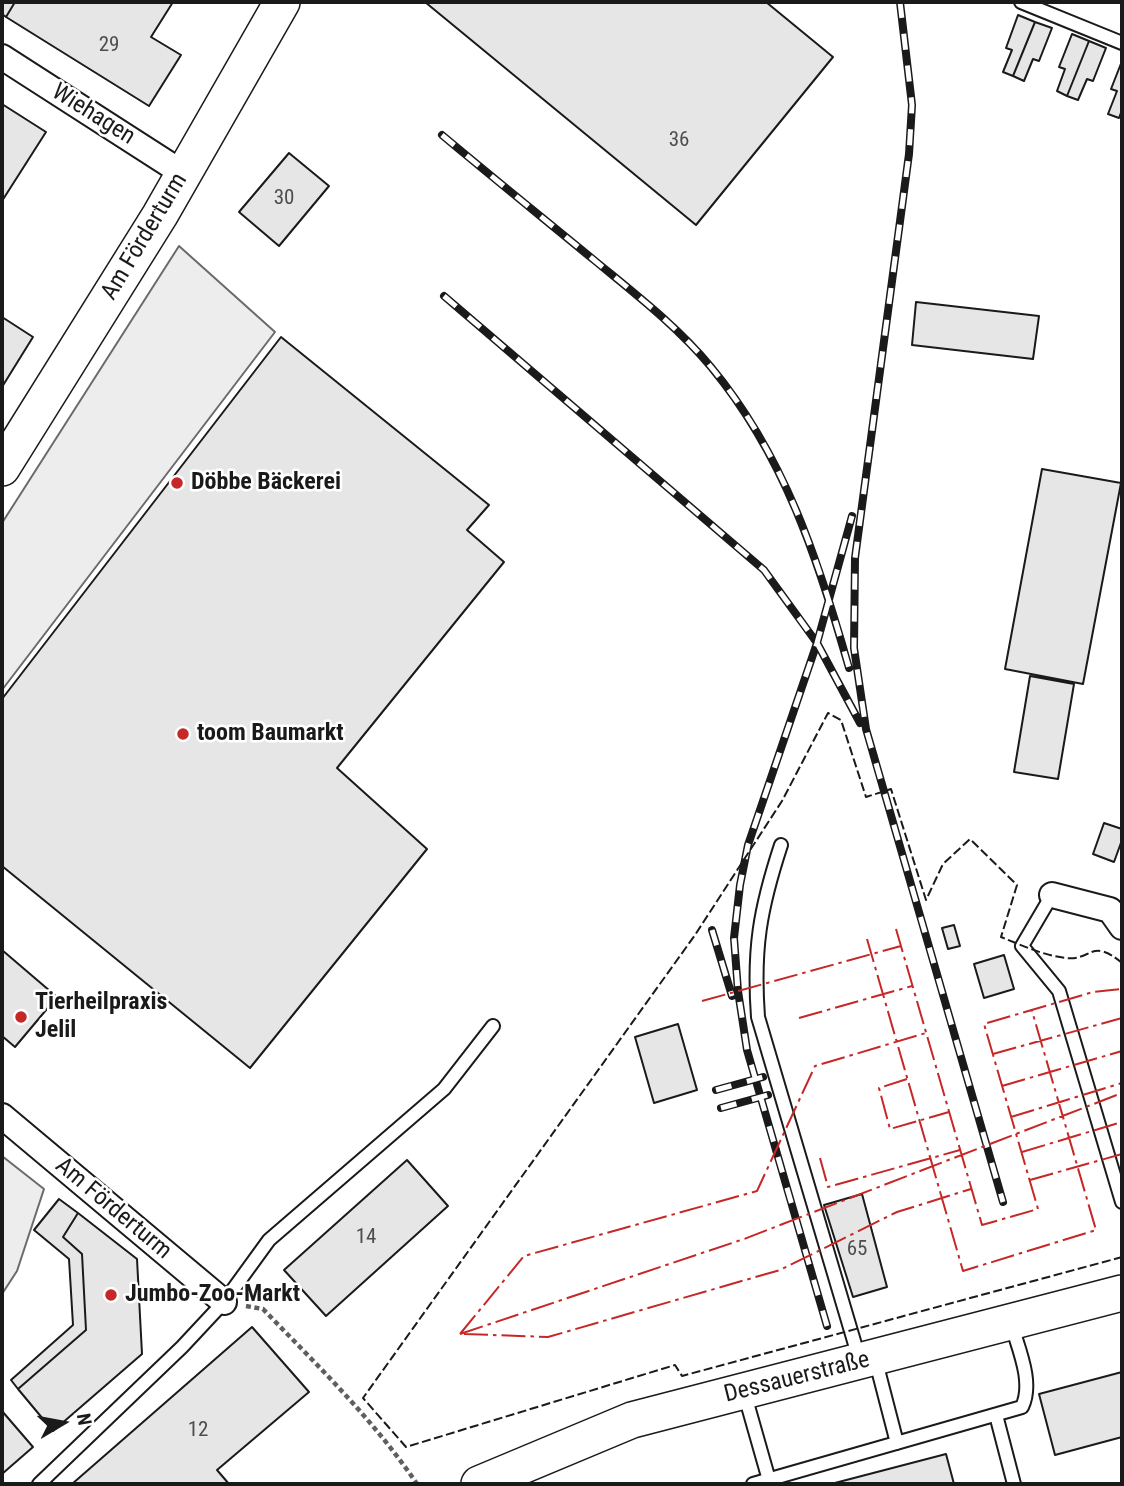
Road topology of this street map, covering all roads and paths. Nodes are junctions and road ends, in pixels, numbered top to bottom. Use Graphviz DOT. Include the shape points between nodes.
graph roads {
  1 [pos="282,2"];
  2 [pos="1021,2"];
  3 [pos="1122,43"];
  4 [pos="2,57"];
  5 [pos="184,174"];
  6 [pos="2,468"];
  7 [pos="781,845"];
  8 [pos="1052,895"];
  9 [pos="1118,915"];
  10 [pos="493,1026"];
  11 [pos="2,1116"];
  12 [pos="1122,1202"];
  13 [pos="1122,1293"];
  14 [pos="224,1302"];
  15 [pos="1011,1322"];
  16 [pos="867,1360"];
  17 [pos="744,1391"];
  18 [pos="996,1415"];
  19 [pos="897,1443"];
  20 [pos="769,1480"];
  21 [pos="39,1484"];
  22 [pos="417,1484"];
  23 [pos="479,1484"];
  24 [pos="753,1484"];
  25 [pos="1014,1484"];
  1 -- 5 [label="street, Am Förderturm"];
  2 -- 3 [label="lane"];
  4 -- 5 [label="street, Wiehagen"];
  5 -- 6 [label="street, Am Förderturm"];
  7 -- 16 [label="lane" via="759,926 754,964 758,1017"];
  8 -- 9 [label="street"];
  8 -- 12 [label="lane" via="1022,946 1059,991"];
  10 -- 14 [label="lane" via="444,1090 269,1240"];
  11 -- 14 [label="street, Am Förderturm"];
  13 -- 15 [label="street, Dessauerstraße"];
  14 -- 21 [label="lane"];
  14 -- 22 [label="path" via="264,1309 354,1404"];
  15 -- 16 [label="street, Dessauerstraße"];
  15 -- 18 [label="lane" via="1027,1397 1022,1407"];
  16 -- 17 [label="street, Dessauerstraße"];
  16 -- 19 [label="lane"];
  17 -- 20 [label="lane"];
  17 -- 23 [label="street, Dessauerstraße" via="632,1419"];
  18 -- 19 [label="lane"];
  18 -- 25 [label="lane"];
  19 -- 20 [label="lane"];
  20 -- 24 [label="lane"];
}
